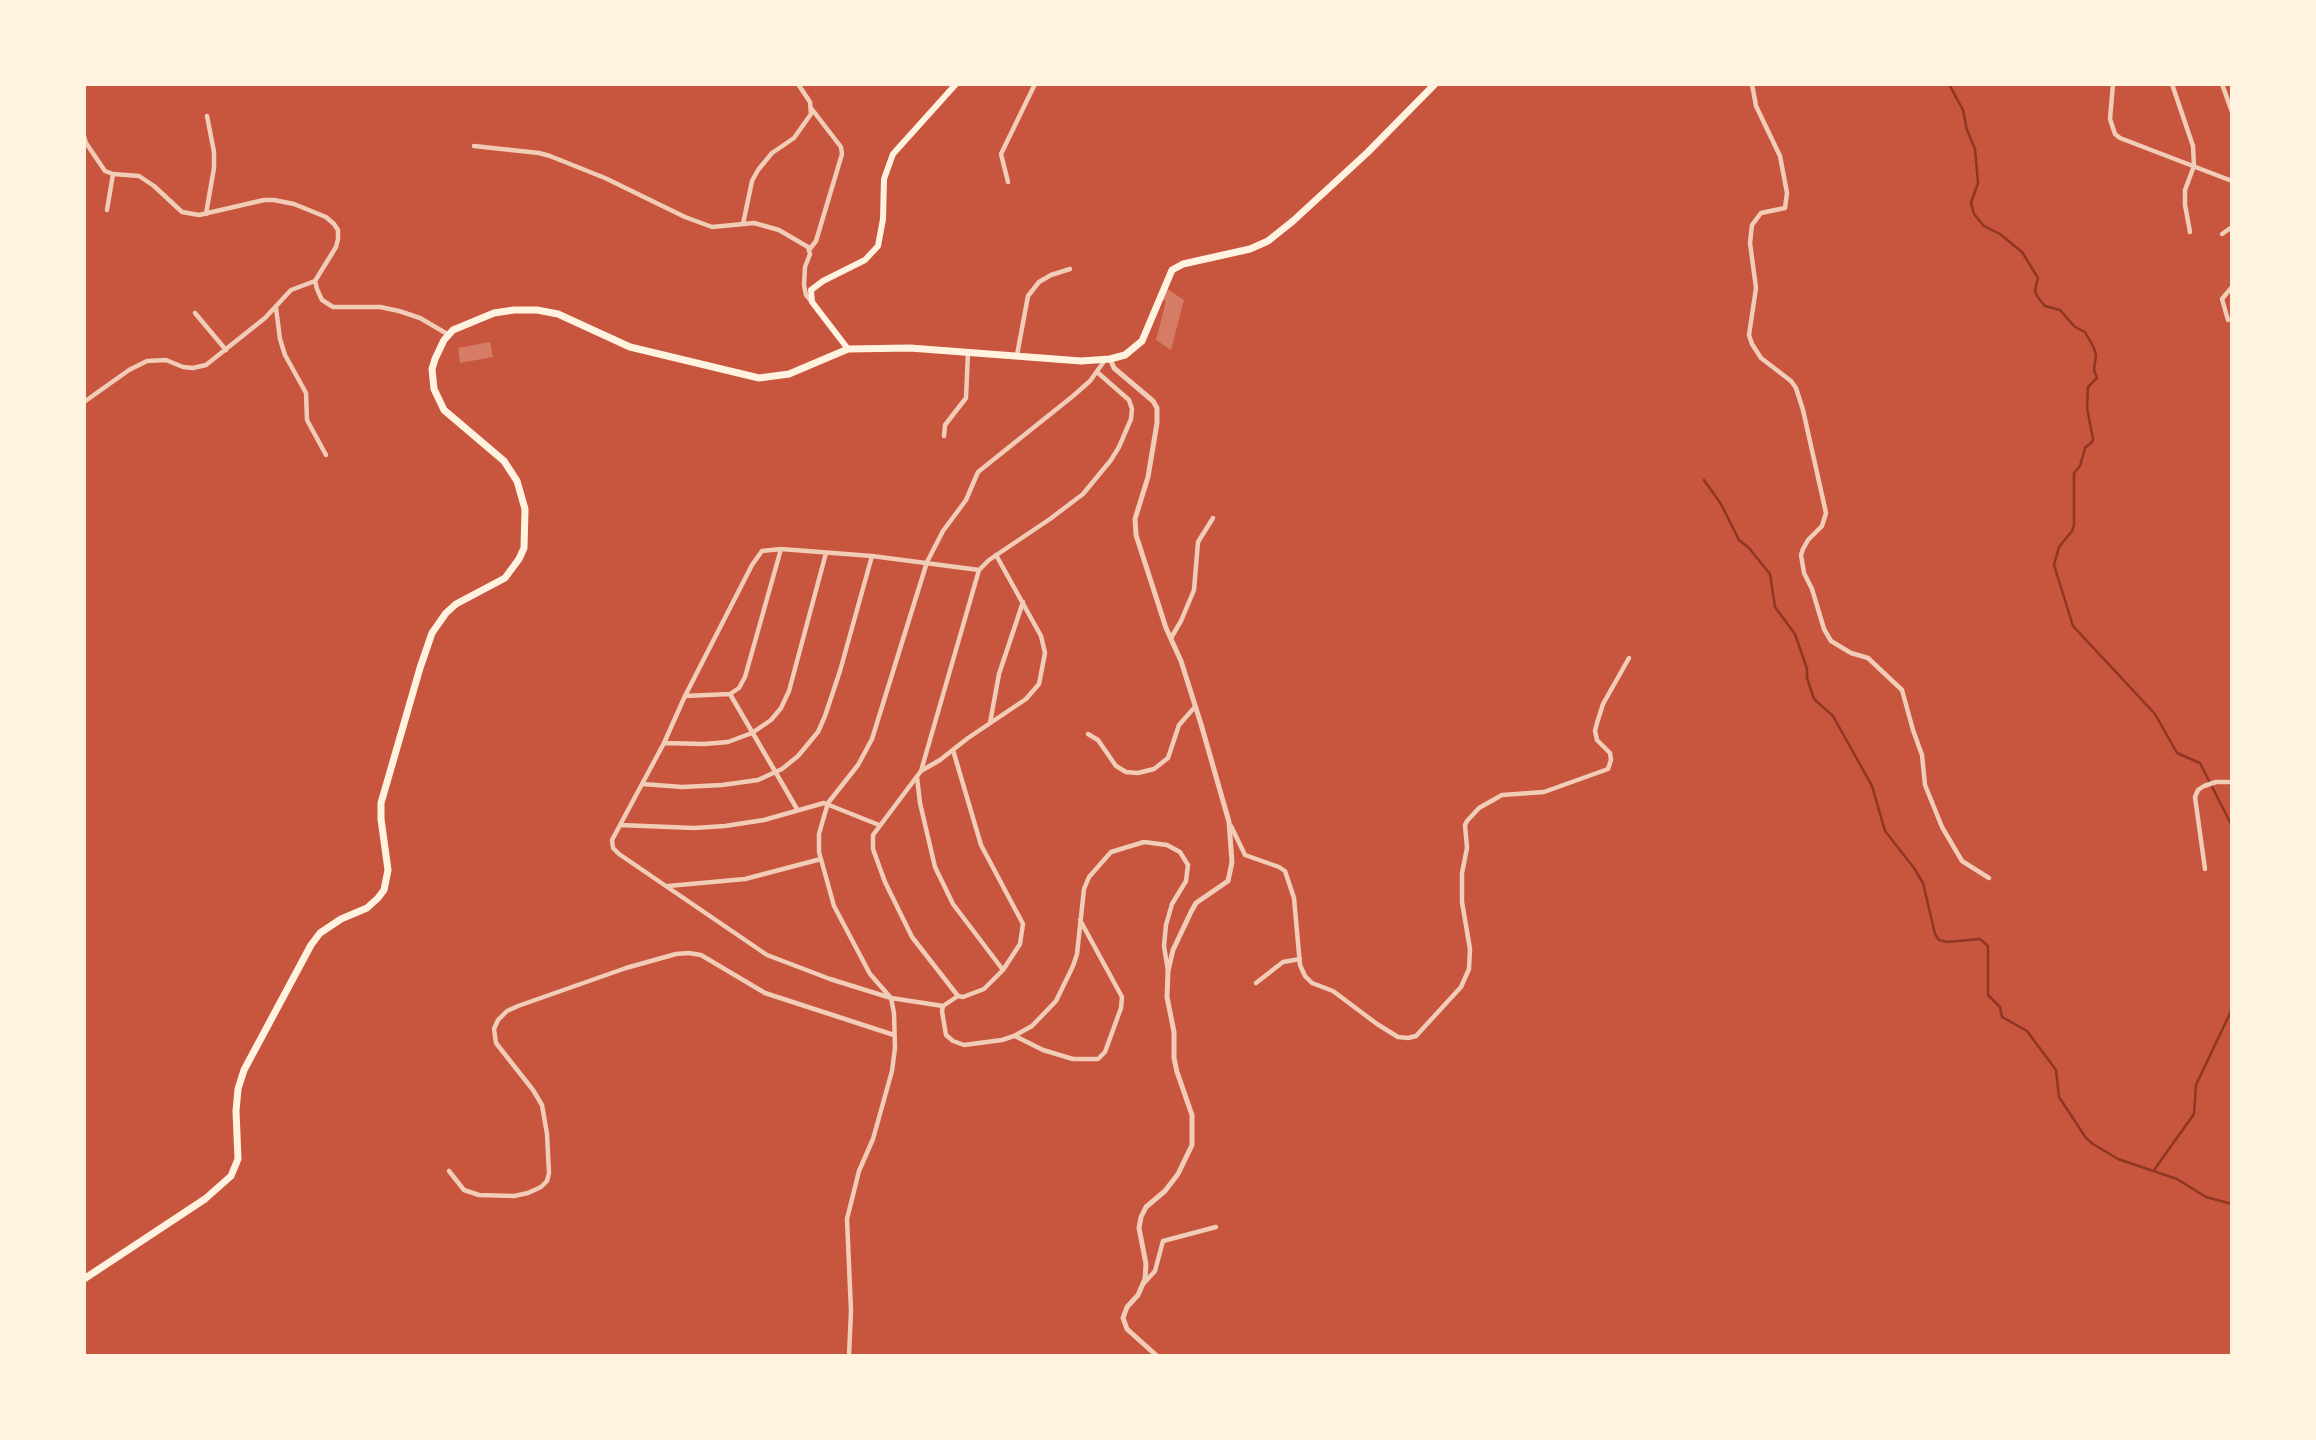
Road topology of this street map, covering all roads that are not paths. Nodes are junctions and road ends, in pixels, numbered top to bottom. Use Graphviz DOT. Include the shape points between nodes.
graph roads {
  1 [pos="797,84"];
  2 [pos="956,84"];
  3 [pos="1035,84"];
  4 [pos="1435,84"];
  5 [pos="1752,84"];
  6 [pos="2113,84"];
  7 [pos="2172,84"];
  8 [pos="2222,84"];
  9 [pos="811,108"];
  10 [pos="2232,113"];
  11 [pos="207,116"];
  12 [pos="84,136"];
  13 [pos="474,146"];
  14 [pos="2194,166"];
  15 [pos="113,174"];
  16 [pos="2232,181"];
  17 [pos="1008,182"];
  18 [pos="107,210"];
  19 [pos="206,214"];
  20 [pos="743,224"];
  21 [pos="2232,228"];
  22 [pos="2190,232"];
  23 [pos="2222,234"];
  24 [pos="809,250"];
  25 [pos="1070,269"];
  26 [pos="315,281"];
  27 [pos="2232,287"];
  28 [pos="812,302"];
  29 [pos="276,307"];
  30 [pos="195,313"];
  31 [pos="2228,320"];
  32 [pos="449,335"];
  33 [pos="848,349"];
  34 [pos="226,350"];
  35 [pos="968,352"];
  36 [pos="1017,355"];
  37 [pos="1108,359"];
  38 [pos="1097,372"];
  39 [pos="84,402"];
  40 [pos="944,436"];
  41 [pos="326,455"];
  42 [pos="1213,518"];
  43 [pos="781,549"];
  44 [pos="826,553"];
  45 [pos="996,555"];
  46 [pos="872,556"];
  47 [pos="927,562"];
  48 [pos="979,570"];
  49 [pos="1023,602"];
  50 [pos="1170,639"];
  51 [pos="1629,657"];
  52 [pos="730,694"];
  53 [pos="685,696"];
  54 [pos="1194,708"];
  55 [pos="990,724"];
  56 [pos="752,733"];
  57 [pos="1088,734"];
  58 [pos="664,743"];
  59 [pos="953,750"];
  60 [pos="774,772"];
  61 [pos="919,774"];
  62 [pos="2232,782"];
  63 [pos="643,783"];
  64 [pos="828,803"];
  65 [pos="797,809"];
  66 [pos="1229,822"];
  67 [pos="620,825"];
  68 [pos="878,825"];
  69 [pos="821,859"];
  70 [pos="2206,869"];
  71 [pos="1989,878"];
  72 [pos="668,886"];
  73 [pos="1080,920"];
  74 [pos="1300,959"];
  75 [pos="1003,970"];
  76 [pos="1168,971"];
  77 [pos="1256,983"];
  78 [pos="958,996"];
  79 [pos="891,998"];
  80 [pos="943,1006"];
  81 [pos="894,1035"];
  82 [pos="1014,1036"];
  83 [pos="449,1171"];
  84 [pos="1216,1227"];
  85 [pos="84,1279"];
  86 [pos="1144,1283"];
  87 [pos="849,1356"];
  88 [pos="1157,1356"];
  1 -- 9 [label="street"];
  2 -- 28 [label="main road" via="893,154 884,179 878,246 865,260 814,287"];
  3 -- 17 [label="street" via="1001,154"];
  4 -- 37 [label="highway" via="1368,152 1268,241 1172,270 1142,341 1125,355"];
  5 -- 71 [label="street" via="1756,106 1780,156 1787,193 1785,208 1761,213 1752,225 1756,288 1749,335 1761,358 1791,381 1803,410 1826,513 1801,555 1804,573 1831,641 1868,658 1902,690 1922,755 1925,785 1942,827 1962,861"];
  6 -- 14 [label="street" via="2110,119 2115,134"];
  7 -- 14 [label="street" via="2193,146"];
  8 -- 10 [label="street"];
  9 -- 20 [label="street" via="809,119 794,138 758,170"];
  9 -- 24 [label="street" via="842,154 816,241"];
  11 -- 19 [label="street" via="214,168"];
  12 -- 15 [label="street" via="99,164"];
  13 -- 20 [label="street" via="550,156 685,218 712,227"];
  14 -- 16 [label="street"];
  14 -- 22 [label="street" via="2185,190"];
  15 -- 18 [label="street"];
  15 -- 19 [label="street" via="139,176 182,212"];
  19 -- 26 [label="street" via="274,200 326,218 334,223 338,239"];
  20 -- 24 [label="street" via="779,230"];
  21 -- 23 [label="street"];
  24 -- 28 [label="street" via="804,285"];
  25 -- 36 [label="street" via="1039,282 1028,296"];
  26 -- 29 [label="street" via="295,287"];
  26 -- 32 [label="street" via="319,294 333,307 399,311"];
  27 -- 31 [label="street" via="2221,299"];
  28 -- 33 [label="main road"];
  29 -- 34 [label="street"];
  29 -- 41 [label="street" via="279,339 306,393 307,420"];
  30 -- 34 [label="street"];
  32 -- 33 [label="highway" via="494,313 537,310 558,314 630,347 759,378 789,374"];
  32 -- 85 [label="highway" via="432,369 434,389 444,410 504,461 517,481 524,509 524,548 505,578 456,604 432,633 381,803 388,870 384,890 367,908 320,933 311,945 238,1089 238,1159 231,1176 205,1199"];
  33 -- 35 [label="highway"];
  34 -- 39 [label="street" via="200,368 147,361"];
  35 -- 36 [label="highway"];
  35 -- 40 [label="street" via="966,398 945,425"];
  36 -- 37 [label="highway"];
  37 -- 38 [label="street"];
  37 -- 50 [label="street" via="1157,408 1148,477 1135,526"];
  38 -- 45 [label="street" via="1129,400 1132,409 1119,447 1083,494"];
  38 -- 47 [label="street" via="981,469"];
  42 -- 50 [label="street" via="1198,542 1194,590"];
  43 -- 44 [label="street"];
  43 -- 52 [label="street" via="745,677"];
  43 -- 53 [label="street" via="759,553"];
  44 -- 46 [label="street"];
  44 -- 56 [label="street" via="789,691 771,720"];
  45 -- 48 [label="street"];
  45 -- 49 [label="street"];
  46 -- 47 [label="street"];
  46 -- 60 [label="street" via="818,732 798,756"];
  47 -- 48 [label="street"];
  47 -- 64 [label="street" via="872,739"];
  48 -- 61 [label="street"];
  49 -- 55 [label="street" via="999,674"];
  49 -- 55 [label="street" via="1041,636 1043,670 1032,693"];
  50 -- 54 [label="street"];
  51 -- 74 [label="street" via="1603,704 1595,732 1610,753 1608,769 1544,792 1502,795 1467,821 1462,902 1469,969 1461,987 1419,1034 1398,1037 1334,991 1312,984"];
  52 -- 53 [label="street"];
  52 -- 56 [label="street"];
  53 -- 58 [label="street"];
  54 -- 57 [label="street" via="1179,725 1168,758 1154,769 1138,773 1116,766 1098,740"];
  54 -- 66 [label="street"];
  55 -- 59 [label="street"];
  56 -- 58 [label="street" via="704,744"];
  56 -- 60 [label="street"];
  58 -- 63 [label="street"];
  59 -- 61 [label="street"];
  59 -- 75 [label="street" via="981,845 1023,924 1020,944"];
  60 -- 63 [label="street" via="758,780 722,785"];
  60 -- 65 [label="street"];
  61 -- 68 [label="street"];
  61 -- 75 [label="street" via="920,803 935,867 953,904"];
  62 -- 70 [label="street" via="2204,786 2195,797"];
  63 -- 67 [label="street"];
  64 -- 65 [label="street"];
  64 -- 68 [label="street"];
  64 -- 69 [label="street" via="819,834"];
  65 -- 67 [label="street" via="725,826"];
  66 -- 74 [label="street" via="1245,855 1285,871 1294,898"];
  66 -- 76 [label="street" via="1232,862 1228,881 1196,903"];
  67 -- 72 [label="street" via="613,848"];
  68 -- 78 [label="street" via="872,846 888,888 917,946"];
  69 -- 72 [label="street" via="745,879"];
  69 -- 79 [label="street" via="834,906 850,938 870,974"];
  72 -- 79 [label="street" via="766,955"];
  73 -- 76 [label="street" via="1089,877 1111,852 1144,842 1180,852 1188,875 1168,914 1164,946"];
  73 -- 82 [label="street" via="1077,954 1056,1001 1032,1026"];
  73 -- 82 [label="street" via="1122,997 1105,1052 1098,1059 1073,1059"];
  74 -- 77 [label="street" via="1283,962"];
  75 -- 78 [label="street" via="977,993"];
  76 -- 86 [label="street" via="1177,1072 1194,1134 1178,1174 1141,1217"];
  78 -- 80 [label="street"];
  79 -- 80 [label="street"];
  79 -- 81 [label="street"];
  80 -- 82 [label="street" via="943,1028 953,1041 964,1045"];
  81 -- 83 [label="street" via="765,993 701,955 676,954 626,968 518,1006 507,1011 494,1028 496,1043 542,1105 547,1181 514,1196 479,1195 464,1191"];
  81 -- 87 [label="street" via="890,1081 847,1219"];
  84 -- 86 [label="street" via="1163,1241 1155,1271"];
  86 -- 88 [label="street" via="1127,1307 1123,1322"];
}
